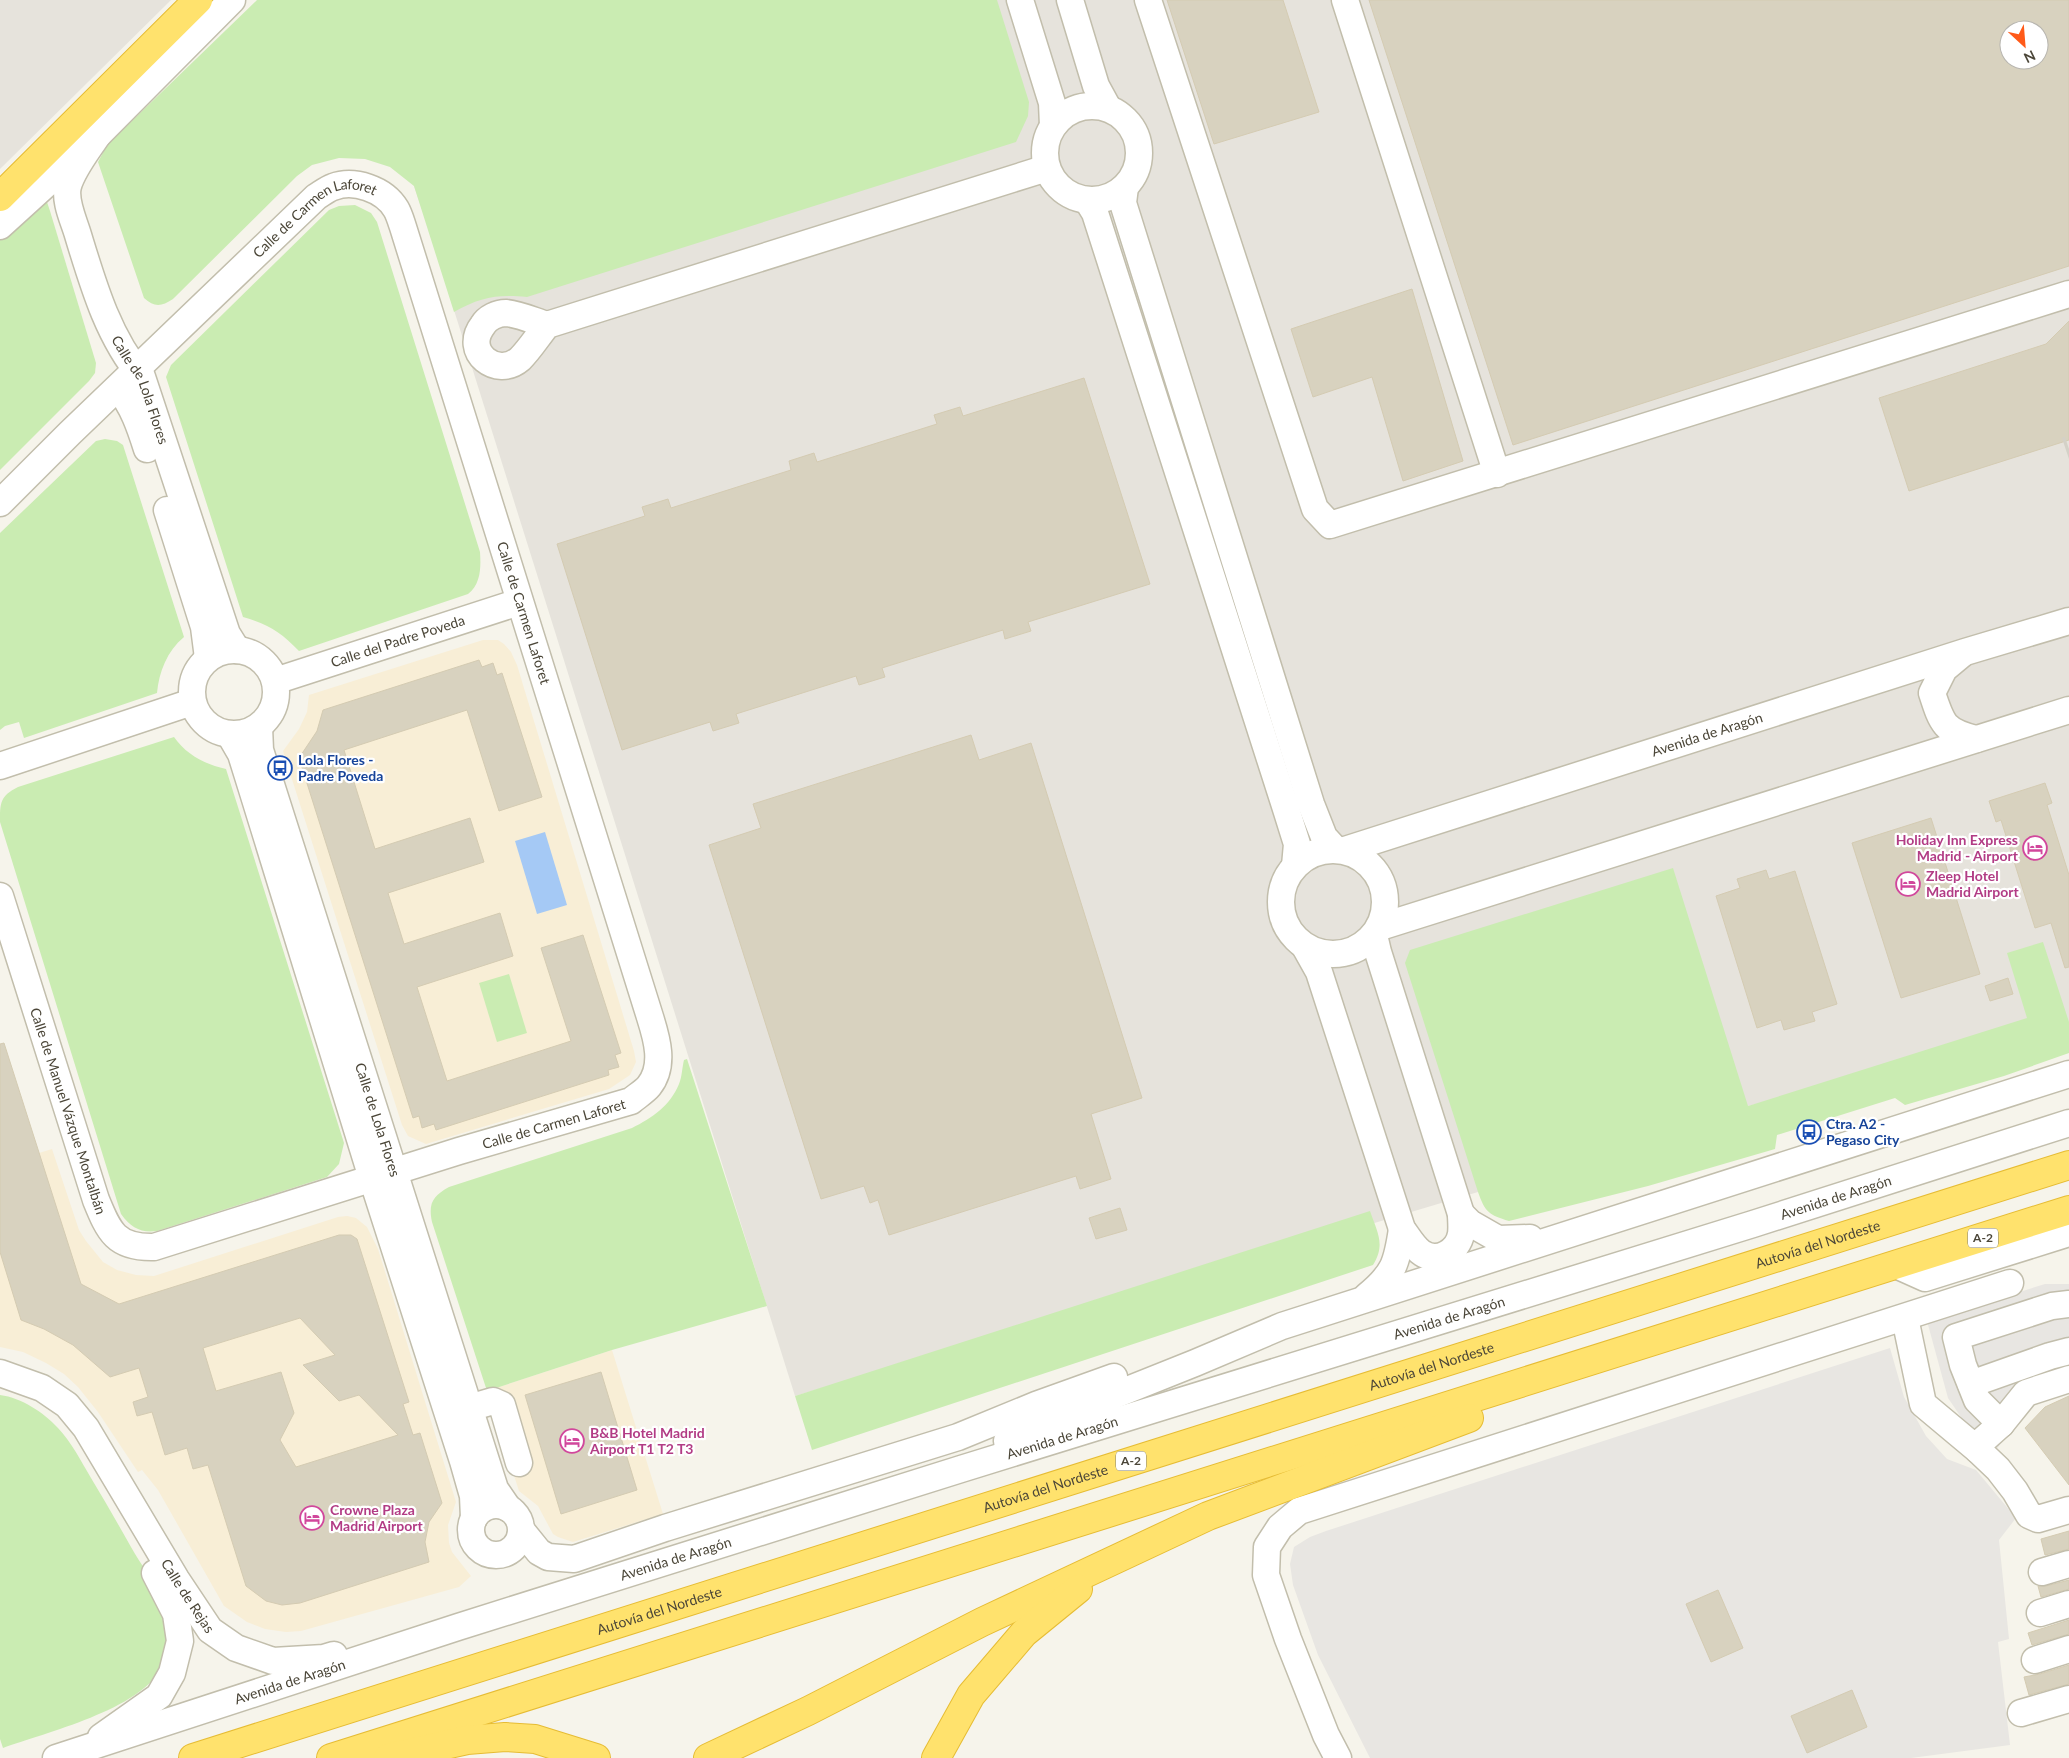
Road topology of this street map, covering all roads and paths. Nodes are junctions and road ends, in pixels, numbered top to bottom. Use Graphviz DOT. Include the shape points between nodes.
graph roads {
  1 [pos="198,0"];
  2 [pos="232,0"];
  3 [pos="1020,0"];
  4 [pos="1070,0"];
  5 [pos="1148,0"];
  6 [pos="1345,0"];
  7 [pos="1108,108"];
  8 [pos="1053,126"];
  9 [pos="99,133"];
  10 [pos="1047,168"];
  11 [pos="1125,187"];
  12 [pos="0,197"];
  13 [pos="1087,200"];
  14 [pos="0,226"];
  15 [pos="2069,294"];
  16 [pos="547,325"];
  17 [pos="127,379"];
  18 [pos="1497,474"];
  19 [pos="0,503"];
  20 [pos="519,602"];
  21 [pos="2069,621"];
  22 [pos="237,650"];
  23 [pos="1965,652"];
  24 [pos="208,658"];
  25 [pos="275,681"];
  26 [pos="192,702"];
  27 [pos="2069,710"];
  28 [pos="259,727"];
  29 [pos="230,735"];
  30 [pos="1976,739"];
  31 [pos="0,766"];
  32 [pos="1340,850"];
  33 [pos="1294,866"];
  34 [pos="0,896"];
  35 [pos="1377,931"];
  36 [pos="1305,947"];
  37 [pos="2069,1074"];
  38 [pos="2069,1123"];
  39 [pos="2069,1165"];
  40 [pos="383,1175"];
  41 [pos="2069,1210"];
  42 [pos="1461,1214"];
  43 [pos="1402,1229"];
  44 [pos="2069,1233"];
  45 [pos="1555,1238"];
  46 [pos="1896,1265"];
  47 [pos="2010,1283"];
  48 [pos="1366,1298"];
  49 [pos="1778,1302"];
  50 [pos="2069,1304"];
  51 [pos="1905,1318"];
  52 [pos="1282,1326"];
  53 [pos="2069,1351"];
  54 [pos="0,1373"];
  55 [pos="2069,1379"];
  56 [pos="0,1384"];
  57 [pos="1971,1384"];
  58 [pos="469,1408"];
  59 [pos="2001,1424"];
  60 [pos="1978,1450"];
  61 [pos="519,1463"];
  62 [pos="961,1469"];
  63 [pos="508,1508"];
  64 [pos="2069,1510"];
  65 [pos="1208,1516"];
  66 [pos="474,1518"];
  67 [pos="522,1531"];
  68 [pos="2069,1564"];
  69 [pos="2042,1572"];
  70 [pos="2069,1604"];
  71 [pos="2040,1613"];
  72 [pos="458,1627"];
  73 [pos="2069,1650"];
  74 [pos="2035,1660"];
  75 [pos="2069,1699"];
  76 [pos="2021,1714"];
  77 [pos="86,1749"];
  78 [pos="56,1758"];
  79 [pos="193,1758"];
  80 [pos="331,1758"];
  81 [pos="388,1758"];
  82 [pos="596,1758"];
  83 [pos="708,1758"];
  84 [pos="936,1758"];
  85 [pos="1338,1758"];
  1 -- 12 [label="highway"];
  2 -- 9 [label="street"];
  3 -- 8 [label="street" via="1052,103"];
  4 -- 7 [label="street" via="1096,86"];
  5 -- 18 [label="street" via="1315,509 1330,525"];
  6 -- 18 [label="street"];
  7 -- 8 [label="street" via="1078,108"];
  7 -- 11 [label="street" via="1122,116 1139,143 1135,174"];
  8 -- 10 [label="street" via="1047,139"];
  9 -- 14 [label="street"];
  9 -- 17 [label="street, Calle de Lola Flores" via="68,187 69,205 97,297 131,365"];
  10 -- 13 [label="street" via="1062,190"];
  10 -- 16 [label="street"];
  11 -- 13 [label="street" via="1107,197"];
  11 -- 32 [label="street" via="1123,204 1308,795 1324,837"];
  13 -- 33 [label="street" via="1097,220 1285,803 1297,844"];
  15 -- 18 [label="street"];
  17 -- 19 [label="street"];
  17 -- 20 [label="street, Calle de Carmen Laforet" via="316,197 333,187 349,184 383,195 396,209 403,227"];
  17 -- 22 [label="street, Calle de Lola Flores" via="142,377 228,634"];
  17 -- 24 [label="street, Calle de Lola Flores" via="128,399 139,424 204,627"];
  20 -- 25 [label="street, Calle del Padre Poveda"];
  20 -- 40 [label="street, Calle de Carmen Laforet" via="657,1040 658,1066 650,1085 631,1101"];
  21 -- 23 [label="street, Avenida de Aragón"];
  22 -- 24 [label="street" via="227,650"];
  22 -- 25 [label="street" via="261,660"];
  23 -- 30 [label="street" via="1944,670 1932,693 1940,718 1956,734"];
  23 -- 32 [label="street, Avenida de Aragón"];
  24 -- 26 [label="street" via="194,678"];
  25 -- 28 [label="street" via="274,706"];
  26 -- 29 [label="street" via="202,721"];
  26 -- 31 [label="street"];
  27 -- 30 [label="street"];
  28 -- 29 [label="street"];
  28 -- 40 [label="street, Calle de Lola Flores" via="260,750"];
  29 -- 40 [label="street, Calle de Lola Flores" via="241,754"];
  30 -- 35 [label="street"];
  32 -- 33 [label="street" via="1320,851"];
  32 -- 35 [label="street" via="1360,856 1381,880 1386,896 1385,912"];
  33 -- 36 [label="street" via="1281,894 1281,909 1285,924"];
  34 -- 40 [label="street, Calle de Manuel Vázque Montalbán" via="96,1200 116,1238 138,1247 154,1247"];
  35 -- 36 [label="street" via="1360,947 1342,954 1323,954"];
  35 -- 42 [label="street" via="1378,952"];
  36 -- 43 [label="street" via="1319,972"];
  37 -- 45 [label="street"];
  38 -- 62 [label="street, Avenida de Aragón"];
  39 -- 79 [label="highway, Autovía del Nordeste / A-2"];
  40 -- 58 [label="street, Calle de Lola Flores"];
  40 -- 66 [label="street, Calle de Lola Flores" via="473,1496"];
  41 -- 46 [label="highway, A-2"];
  42 -- 43 [label="street" via="1461,1234 1456,1247 1444,1256 1423,1254"];
  42 -- 45 [label="street" via="1498,1239"];
  43 -- 48 [label="street" via="1398,1258 1385,1282"];
  44 -- 46 [label="street" via="1925,1278"];
  45 -- 48 [label="street"];
  46 -- 49 [label="highway, A-2"];
  47 -- 51 [label="street"];
  48 -- 52 [label="street"];
  49 -- 65 [label="highway"];
  49 -- 80 [label="highway, A-2"];
  50 -- 57 [label="street" via="2052,1306 1956,1337"];
  51 -- 60 [label="street" via="1923,1404"];
  51 -- 85 [label="street" via="1299,1512 1280,1527 1267,1548 1266,1575 1288,1639"];
  52 -- 62 [label="street" via="1020,1433"];
  52 -- 67 [label="street" via="1190,1350 1036,1405 958,1437 574,1559 548,1557 539,1552"];
  53 -- 57 [label="street"];
  54 -- 72 [label="street, Calle de Rejas" via="42,1388 67,1406 86,1428 210,1630 236,1648 273,1661 324,1658 409,1631"];
  55 -- 59 [label="street" via="2026,1393"];
  56 -- 77 [label="street, Calle de Rejas" via="37,1398 58,1413 72,1429 87,1450 176,1614 180,1641 172,1673 159,1696"];
  57 -- 59 [label="street" via="1977,1400"];
  58 -- 61 [label="street" via="493,1401 502,1406"];
  58 -- 63 [label="street, Calle de Lola Flores" via="495,1489"];
  59 -- 60 [label="street" via="1982,1441"];
  60 -- 64 [label="street" via="1998,1468 2029,1515 2038,1519"];
  62 -- 72 [label="street, Avenida de Aragón"];
  63 -- 66 [label="street" via="490,1506"];
  63 -- 67 [label="street" via="517,1515"];
  65 -- 83 [label="highway" via="982,1622"];
  65 -- 84 [label="highway" via="1074,1591 1024,1633 972,1695"];
  66 -- 67 [label="street" via="473,1540 482,1552 489,1554 497,1556 511,1550"];
  68 -- 69 [label="street"];
  70 -- 71 [label="street"];
  72 -- 77 [label="street, Avenida de Aragón"];
  73 -- 74 [label="street"];
  75 -- 76 [label="street"];
  77 -- 78 [label="street, Avenida de Aragón"];
  81 -- 82 [label="highway" via="467,1740 505,1737 535,1739"];
}
